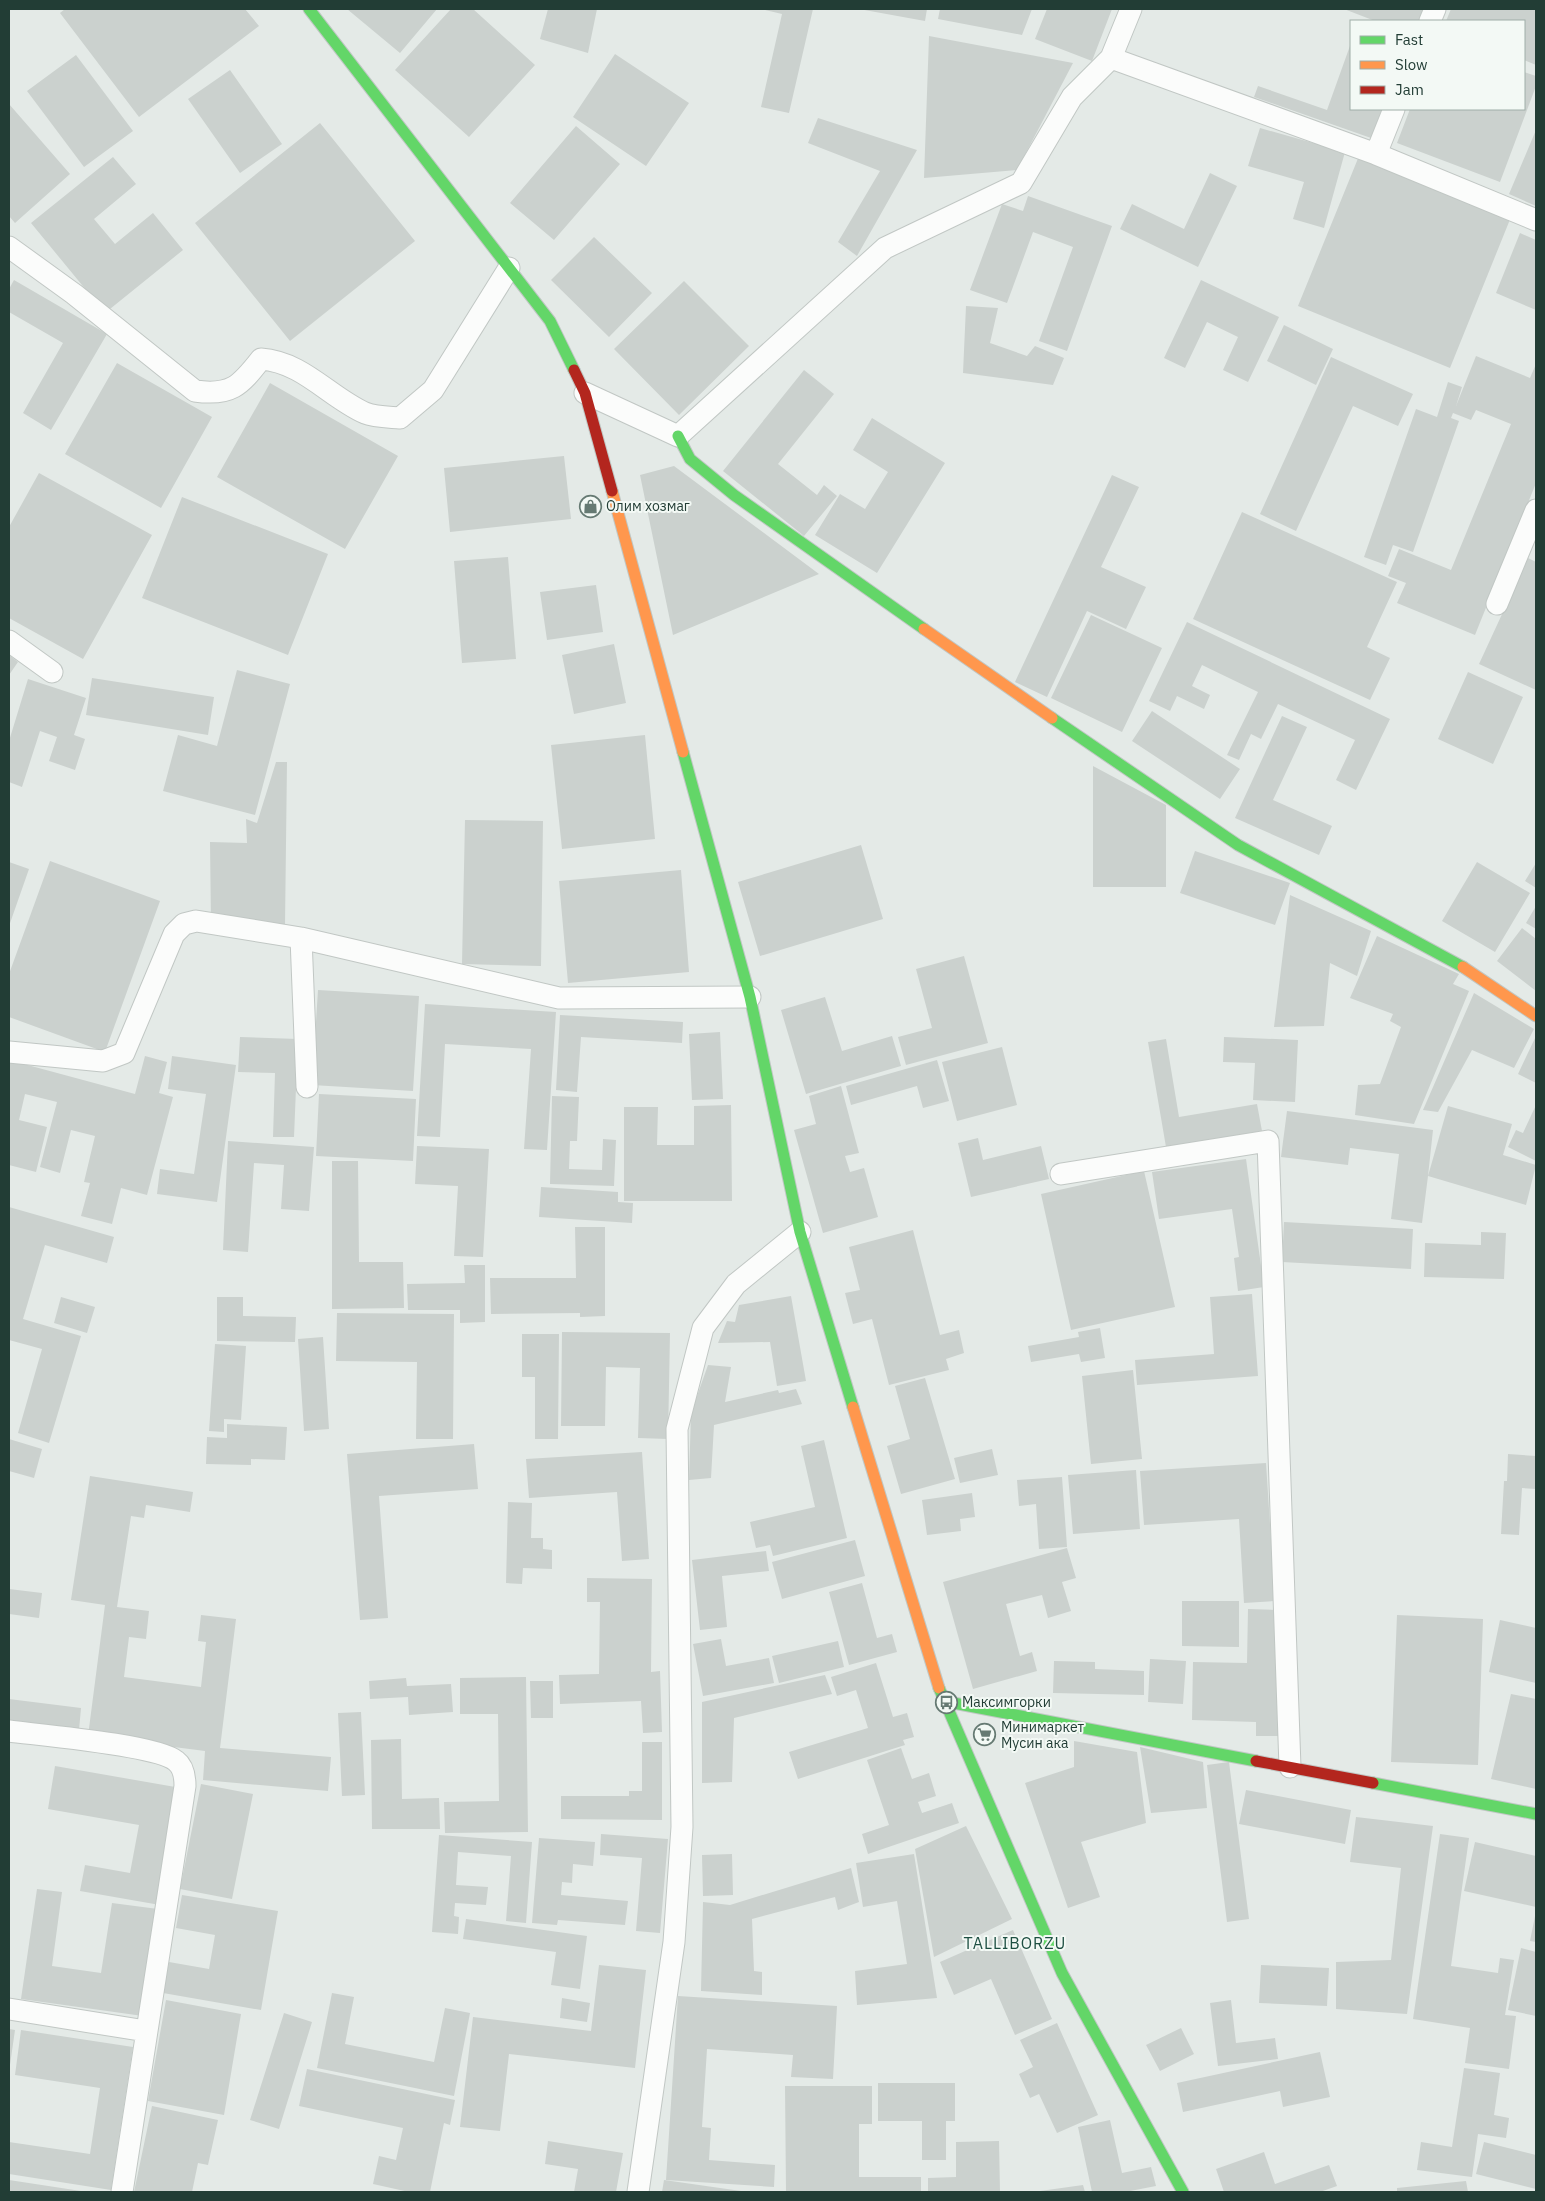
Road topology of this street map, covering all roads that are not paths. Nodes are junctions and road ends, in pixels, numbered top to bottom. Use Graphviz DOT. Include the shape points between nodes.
graph roads {
  1 [pos="309,9"];
  2 [pos="1131,9"];
  3 [pos="1111,58"];
  4 [pos="1394,110"];
  5 [pos="1376,154"];
  6 [pos="1536,220"];
  7 [pos="9,247"];
  8 [pos="509,268"];
  9 [pos="585,393"];
  10 [pos="678,436"];
  11 [pos="1536,510"];
  12 [pos="1497,604"];
  13 [pos="9,641"];
  14 [pos="52,672"];
  15 [pos="301,938"];
  16 [pos="750,997"];
  17 [pos="1536,1016"];
  18 [pos="9,1052"];
  19 [pos="307,1087"];
  20 [pos="1061,1174"];
  21 [pos="800,1232"];
  22 [pos="943,1701"];
  23 [pos="9,1731"];
  24 [pos="1290,1767"];
  25 [pos="1536,1814"];
  26 [pos="9,2009"];
  27 [pos="146,2031"];
  28 [pos="122,2192"];
  29 [pos="638,2192"];
  30 [pos="1183,2192"];
  1 -- 8 [label="main road"];
  2 -- 3 [label="street"];
  3 -- 5 [label="street"];
  3 -- 10 [label="street" via="1072,97 1021,183 885,248"];
  4 -- 5 [label="street"];
  5 -- 6 [label="street"];
  7 -- 8 [label="street" via="74,294 195,391 217,394 244,380 262,359 278,360 365,413 400,418 432,390"];
  8 -- 9 [label="main road" via="550,321"];
  9 -- 10 [label="street"];
  9 -- 16 [label="main road"];
  10 -- 17 [label="main road" via="690,459 734,495 907,618 1238,844 1451,959"];
  11 -- 12 [label="street"];
  13 -- 14 [label="street"];
  15 -- 16 [label="street" via="559,998"];
  15 -- 18 [label="street" via="196,921 184,924 174,934 124,1053 103,1061"];
  15 -- 19 [label="street"];
  16 -- 21 [label="main road"];
  20 -- 24 [label="street" via="1268,1141"];
  21 -- 22 [label="main road"];
  21 -- 29 [label="street" via="736,1284 703,1328 677,1429 682,1827 674,1942"];
  22 -- 24 [label="main road"];
  22 -- 30 [label="main road" via="1062,1973"];
  23 -- 27 [label="street" via="153,1751 177,1762 181,1768 185,1786"];
  24 -- 25 [label="main road"];
  26 -- 27 [label="street"];
  27 -- 28 [label="street"];
}
